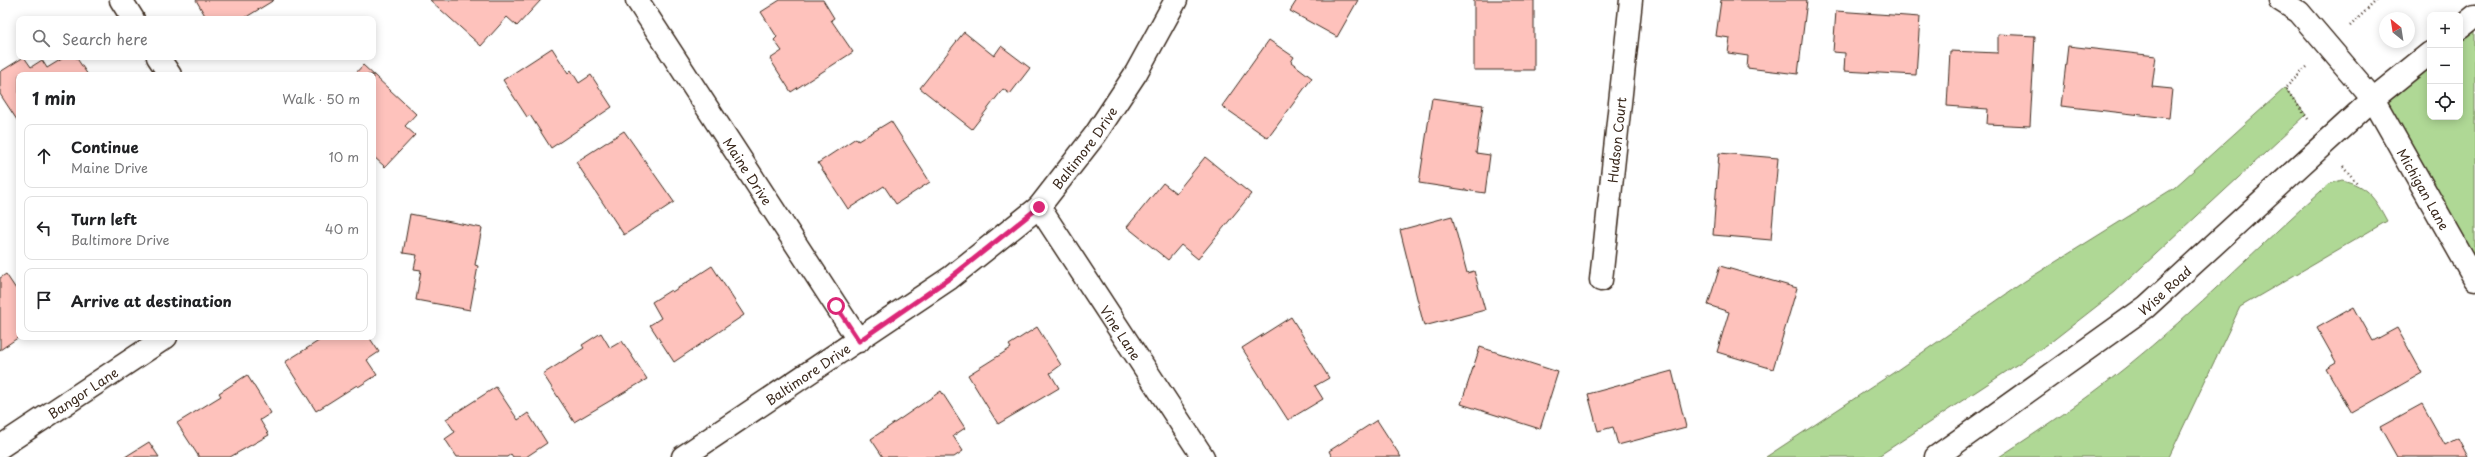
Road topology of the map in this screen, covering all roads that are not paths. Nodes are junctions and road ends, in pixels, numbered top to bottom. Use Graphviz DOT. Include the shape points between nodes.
graph roads {
  1 [pos="121,0"];
  2 [pos="637,0"];
  3 [pos="1176,0"];
  4 [pos="1631,0"];
  5 [pos="2280,0"];
  6 [pos="131,16"];
  7 [pos="2475,16"];
  8 [pos="2463,26"];
  9 [pos="2427,55"];
  10 [pos="160,60"];
  11 [pos="168,72"];
  12 [pos="2374,99"];
  13 [pos="1039,207"];
  14 [pos="2475,279"];
  15 [pos="1601,280"];
  16 [pos="161,340"];
  17 [pos="859,341"];
  18 [pos="0,447"];
  19 [pos="683,457"];
  20 [pos="1203,457"];
  21 [pos="1936,457"];
  1 -- 6 [label="street"];
  2 -- 17 [label="street, Maine Drive"];
  3 -- 13 [label="street, Baltimore Drive" via="1136,73 1095,135"];
  4 -- 15 [label="street, Hudson Court"];
  5 -- 12 [label="street, Michigan Lane" via="2299,12"];
  7 -- 8 [label="street"];
  9 -- 12 [label="street, Wise Road"];
  10 -- 11 [label="street"];
  12 -- 14 [label="street, Michigan Lane"];
  12 -- 21 [label="street, Wise Road" via="2146,307"];
  13 -- 17 [label="street, Baltimore Drive" via="950,278"];
  13 -- 20 [label="street, Vine Lane"];
  16 -- 18 [label="street, Bangor Lane"];
  17 -- 19 [label="street, Baltimore Drive"];
}
